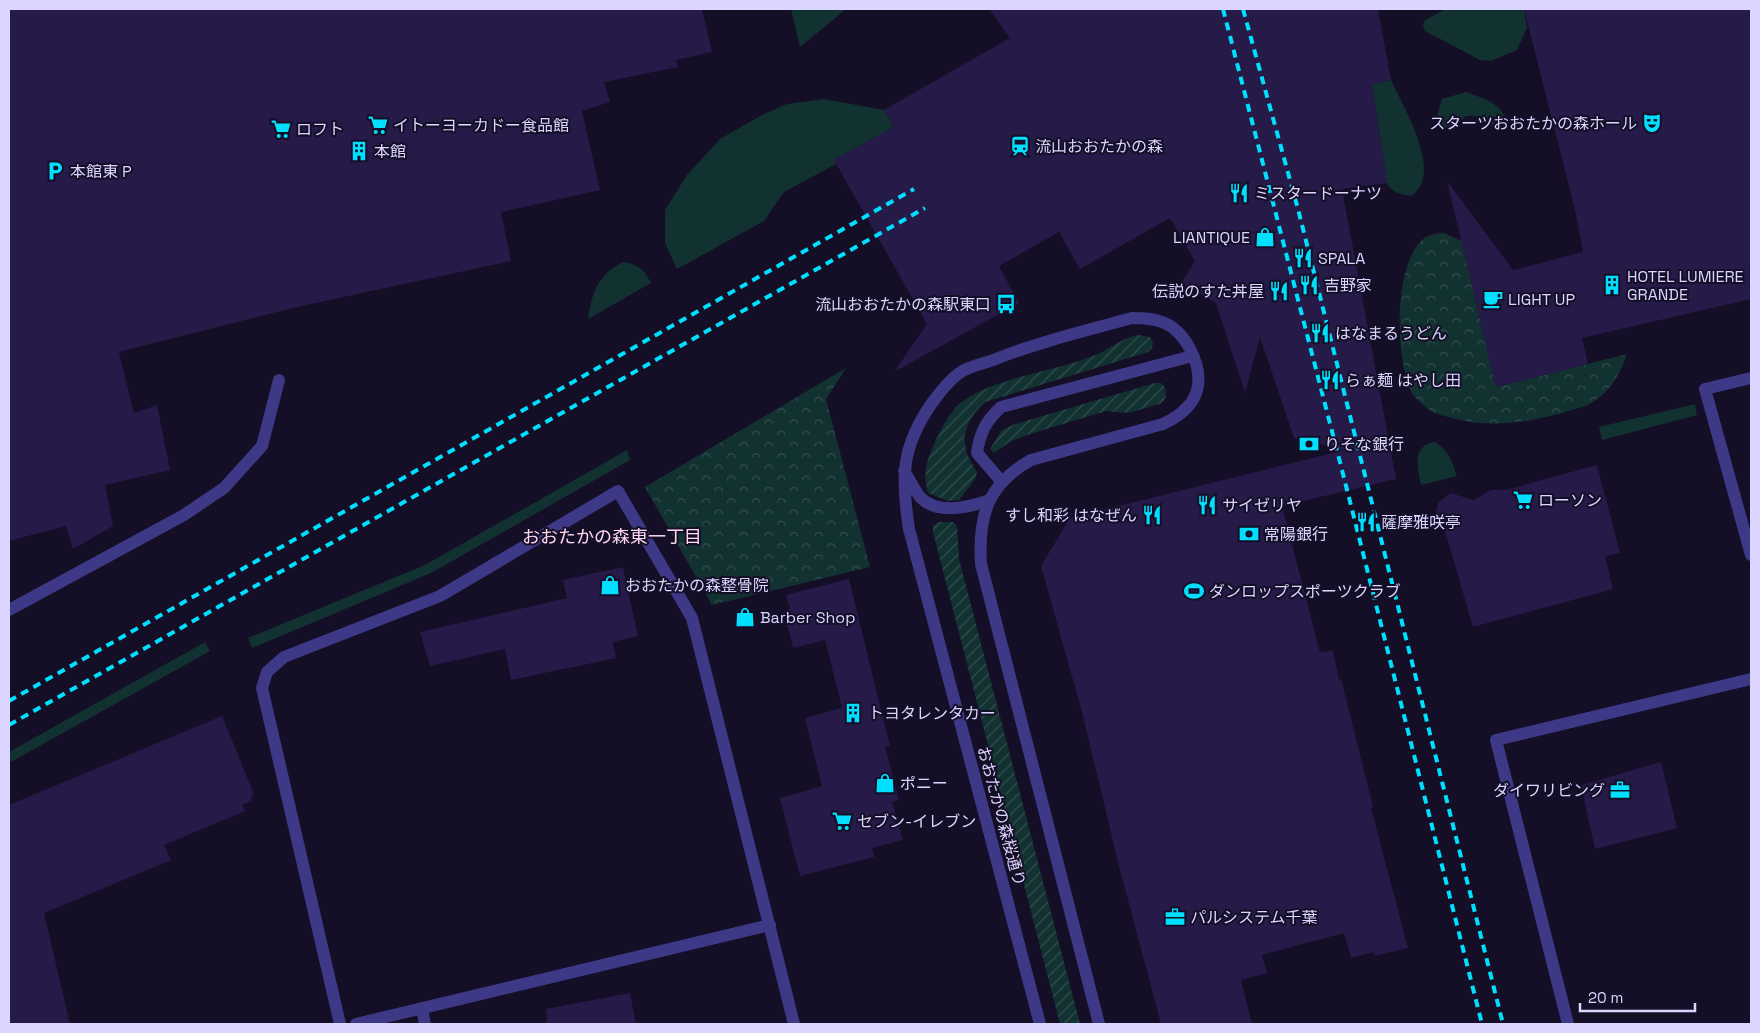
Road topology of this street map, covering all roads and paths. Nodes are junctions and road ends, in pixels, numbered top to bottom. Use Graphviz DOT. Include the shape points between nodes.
graph roads {
  1 [pos="1192,356"];
  2 [pos="1751,378"];
  3 [pos="279,380"];
  4 [pos="904,470"];
  5 [pos="1001,481"];
  6 [pos="990,500"];
  7 [pos="1751,555"];
  8 [pos="9,610"];
  9 [pos="1751,679"];
  10 [pos="770,924"];
  11 [pos="422,1008"];
  12 [pos="340,1024"];
  13 [pos="356,1024"];
  14 [pos="425,1024"];
  15 [pos="794,1024"];
  16 [pos="1040,1024"];
  17 [pos="1099,1024"];
  18 [pos="1568,1024"];
  1 -- 4 [label="street, おおたかの森桜通り" via="1186,341 1164,322 1132,318 1020,349 961,372 939,393 922,418 911,440"];
  1 -- 5 [label="street" via="1198,386 1191,403 1179,417 1031,460"];
  1 -- 5 [label="street" via="1001,407 988,418 980,434 977,453"];
  2 -- 7 [label="street" via="1705,389"];
  3 -- 8 [label="street" via="262,446 224,488 184,515"];
  4 -- 6 [label="street" via="916,492 930,503 957,509"];
  4 -- 16 [label="street, おおたかの森桜通り" via="903,491 909,529"];
  5 -- 6 [label="street"];
  6 -- 17 [label="street" via="979,539 981,564"];
  9 -- 18 [label="street" via="1496,740"];
  10 -- 11 [label="street"];
  10 -- 12 [label="street" via="692,618 618,491 440,596 284,657 267,672 262,688"];
  10 -- 15 [label="street"];
  11 -- 13 [label="street"];
  11 -- 14 [label="street"];
}
